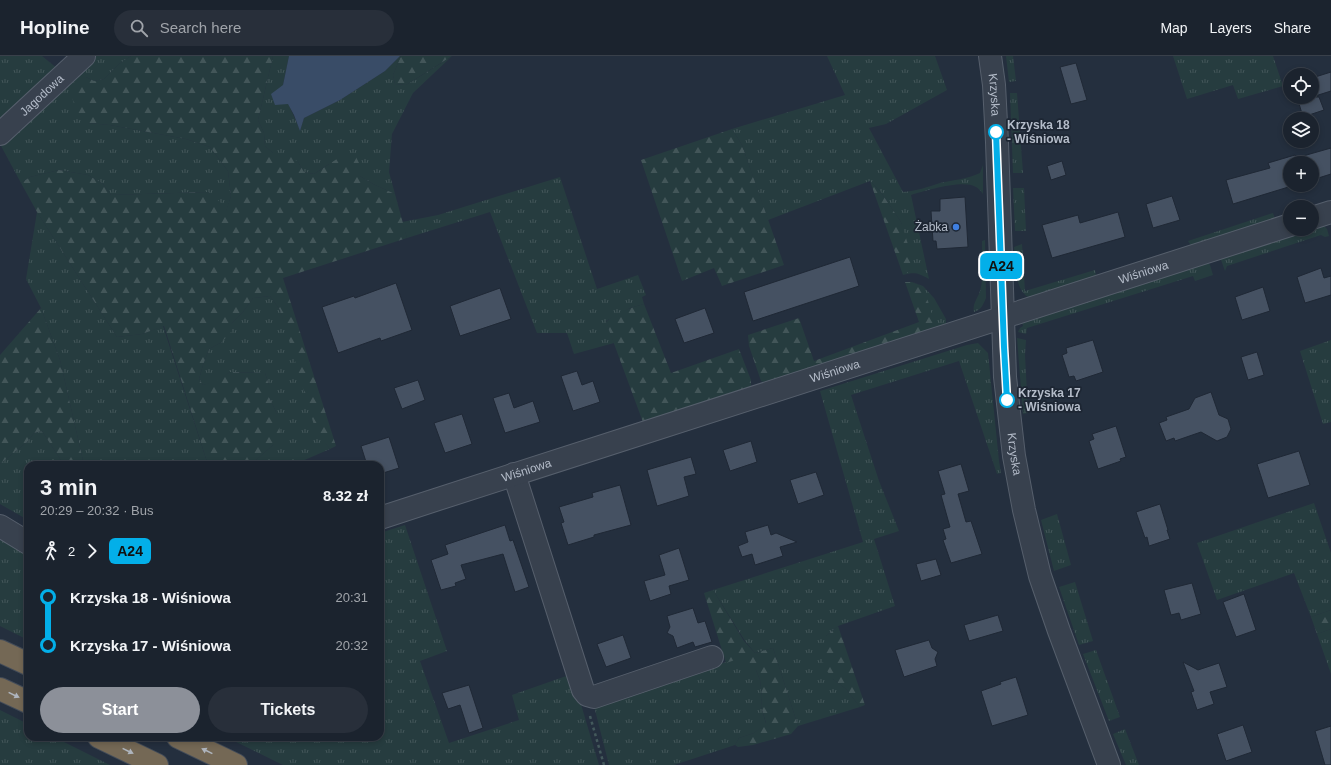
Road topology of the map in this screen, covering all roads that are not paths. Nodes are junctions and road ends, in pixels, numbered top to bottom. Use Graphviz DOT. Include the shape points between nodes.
graph roads {
  1 [pos="84,56"];
  2 [pos="990,56"];
  3 [pos="0,134"];
  4 [pos="1331,212"];
  5 [pos="1319,216"];
  6 [pos="1283,227"];
  7 [pos="1002,317"];
  8 [pos="514,474"];
  9 [pos="384,517"];
  10 [pos="0,526"];
  11 [pos="24,541"];
  12 [pos="0,651"];
  13 [pos="712,657"];
  14 [pos="24,662"];
  15 [pos="0,689"];
  16 [pos="24,700"];
  17 [pos="107,741"];
  18 [pos="186,741"];
  19 [pos="157,765"];
  20 [pos="236,765"];
  21 [pos="1109,765"];
  1 -- 3 [label="street, Jagodowa"];
  2 -- 7 [label="street, Krzyska" via="997,142"];
  4 -- 5 [label="street"];
  6 -- 7 [label="street, Wiśniowa"];
  7 -- 8 [label="street, Wiśniowa"];
  7 -- 21 [label="street, Krzyska" via="1011,436 1031,543 1059,631"];
  8 -- 9 [label="street, Wiśniowa"];
  8 -- 13 [label="street" via="583,690 587,695 594,697"];
  10 -- 11 [label="street"];
  12 -- 14 [label="highway"];
  15 -- 16 [label="highway, one-way"];
  17 -- 19 [label="highway, one-way"];
  20 -- 18 [label="highway, one-way"];
}
